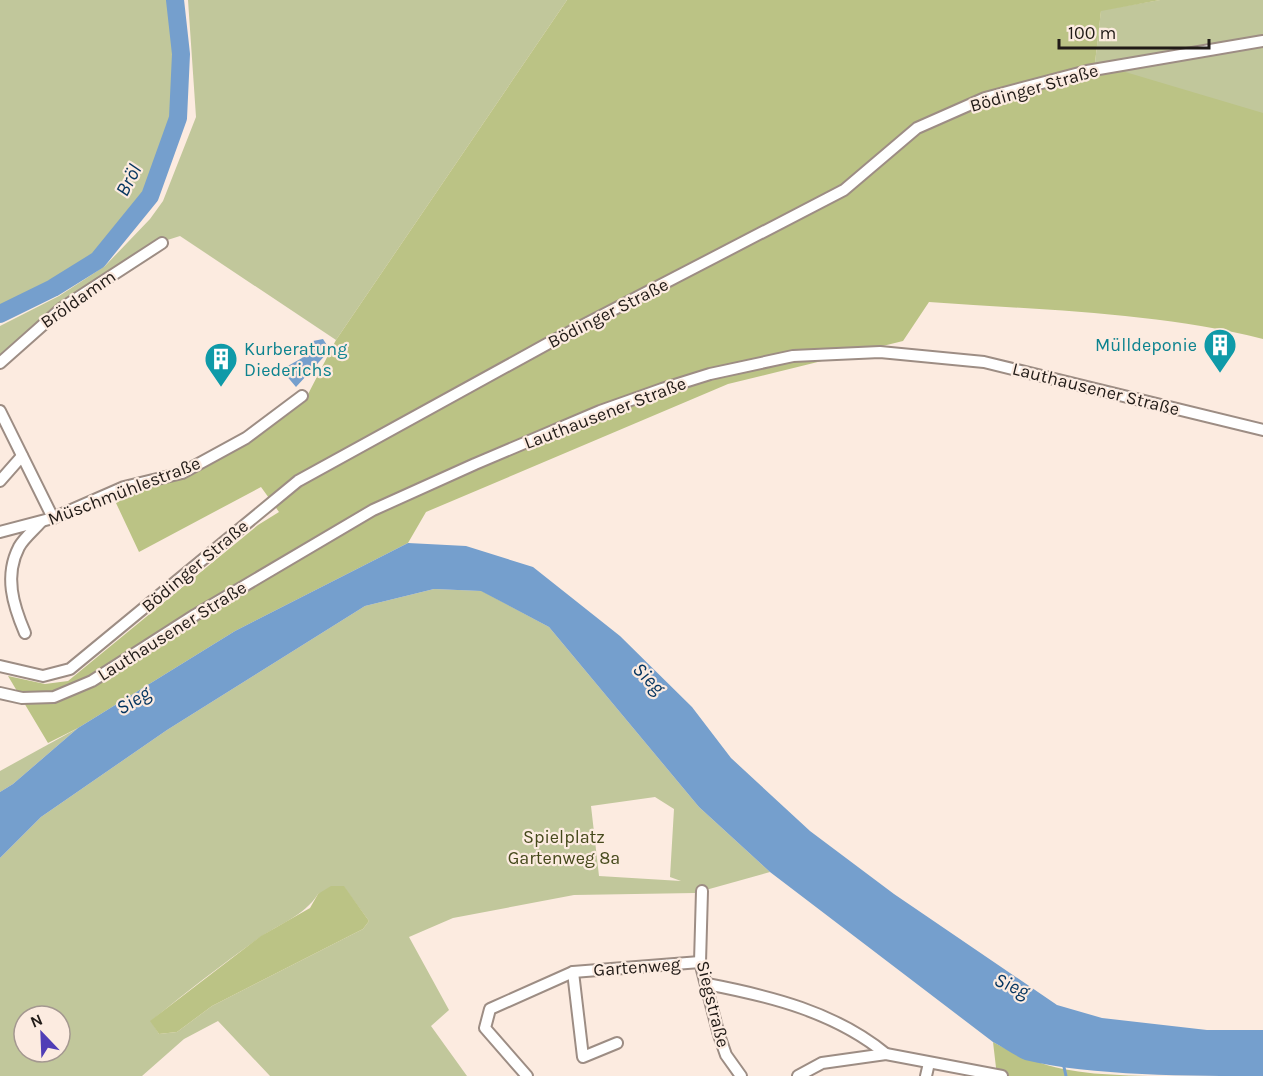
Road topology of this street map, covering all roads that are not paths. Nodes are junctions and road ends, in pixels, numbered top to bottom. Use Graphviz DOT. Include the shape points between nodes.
graph roads {
  1 [pos="1263,41"];
  2 [pos="162,243"];
  3 [pos="0,363"];
  4 [pos="302,396"];
  5 [pos="0,411"];
  6 [pos="1263,430"];
  7 [pos="22,456"];
  8 [pos="0,481"];
  9 [pos="53,518"];
  10 [pos="41,522"];
  11 [pos="0,532"];
  12 [pos="25,633"];
  13 [pos="0,666"];
  14 [pos="0,693"];
  15 [pos="702,891"];
  16 [pos="700,962"];
  17 [pos="573,972"];
  18 [pos="707,984"];
  19 [pos="617,1043"];
  20 [pos="886,1054"];
  21 [pos="929,1063"];
  22 [pos="527,1076"];
  23 [pos="741,1076"];
  24 [pos="798,1076"];
  25 [pos="926,1076"];
  26 [pos="1002,1076"];
  1 -- 13 [label="street, Bödinger Straße" via="1087,71 985,98 916,128 844,190 547,344 298,481 70,669 43,676"];
  2 -- 3 [label="street, Bröldamm" via="62,308"];
  4 -- 9 [label="street, Müschmühlestraße" via="246,438 182,473 124,487"];
  5 -- 7 [label="street"];
  6 -- 14 [label="street, Lauthausener Straße" via="984,362 880,352 793,356 662,389 475,464 373,510 92,681 54,697 22,698"];
  7 -- 8 [label="street"];
  7 -- 9 [label="street"];
  9 -- 10 [label="street, Müschmühlestraße"];
  10 -- 11 [label="street, Müschmühlestraße"];
  10 -- 12 [label="street" via="20,546 12,575 11,600"];
  15 -- 16 [label="street, Siegstraße"];
  16 -- 17 [label="street, Gartenweg"];
  16 -- 18 [label="street, Siegstraße"];
  17 -- 19 [label="street, Gartenweg" via="583,1057"];
  17 -- 22 [label="street, Gartenweg" via="490,1009 485,1028"];
  18 -- 20 [label="street" via="789,1002 866,1037"];
  18 -- 23 [label="street, Siegstraße" via="726,1055"];
  20 -- 21 [label="street"];
  20 -- 24 [label="street" via="822,1063"];
  21 -- 25 [label="street"];
  21 -- 26 [label="street"];
}
